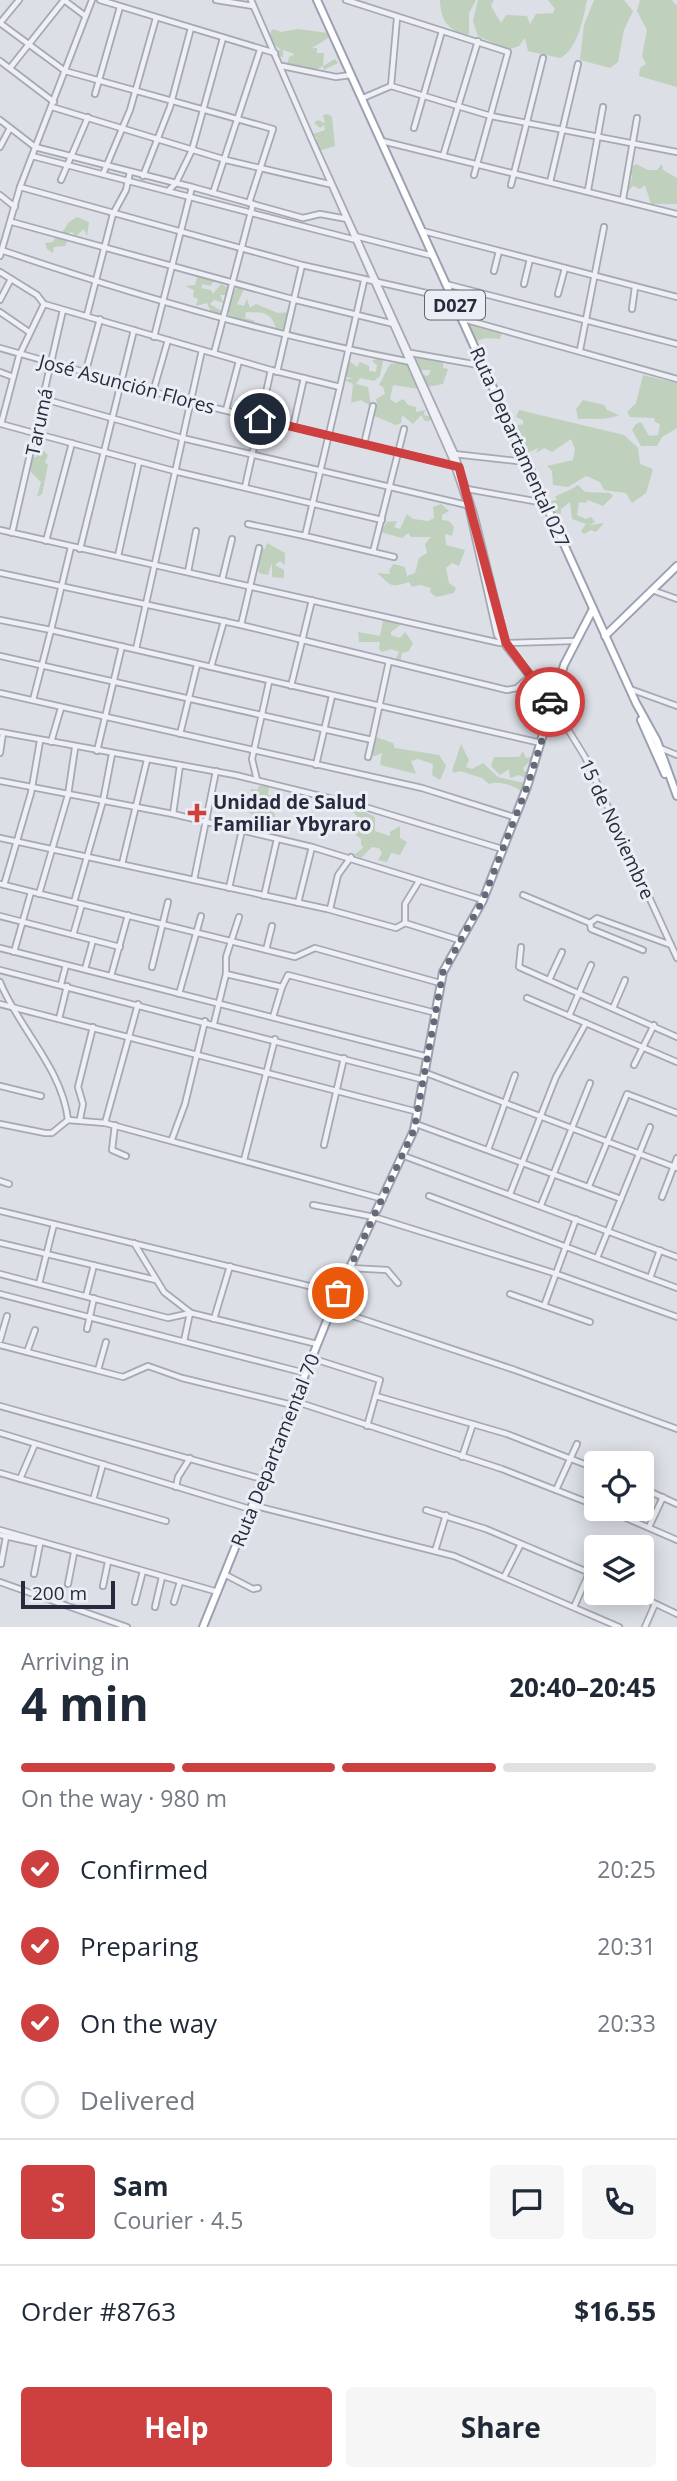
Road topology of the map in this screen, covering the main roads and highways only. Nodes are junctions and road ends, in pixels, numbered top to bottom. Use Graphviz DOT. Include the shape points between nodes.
graph roads {
  1 [pos="319,1"];
  2 [pos="677,566"];
  3 [pos="593,609"];
  4 [pos="605,636"];
  5 [pos="636,703"];
  6 [pos="672,785"];
  7 [pos="677,796"];
  8 [pos="203,1627"];
  1 -- 3 [label="main road, Ruta Departamental 027 / D027"];
  2 -- 4 [label="main road"];
  3 -- 4 [label="main road, Ruta Departamental 027 / D027"];
  3 -- 8 [label="main road, Ruta Departamental 70" via="574,641 542,743 483,900 447,962 416,1124 404,1156 338,1293"];
  4 -- 5 [label="main road, Ruta Departamental 027 / D027"];
  5 -- 6 [label="main road, Ruta Departamental 027 / D027"];
  5 -- 6 [label="main road, Ruta Departamental 027 / D027" via="660,748"];
  6 -- 7 [label="main road, Ruta Departamental 027 / D027"];
}
